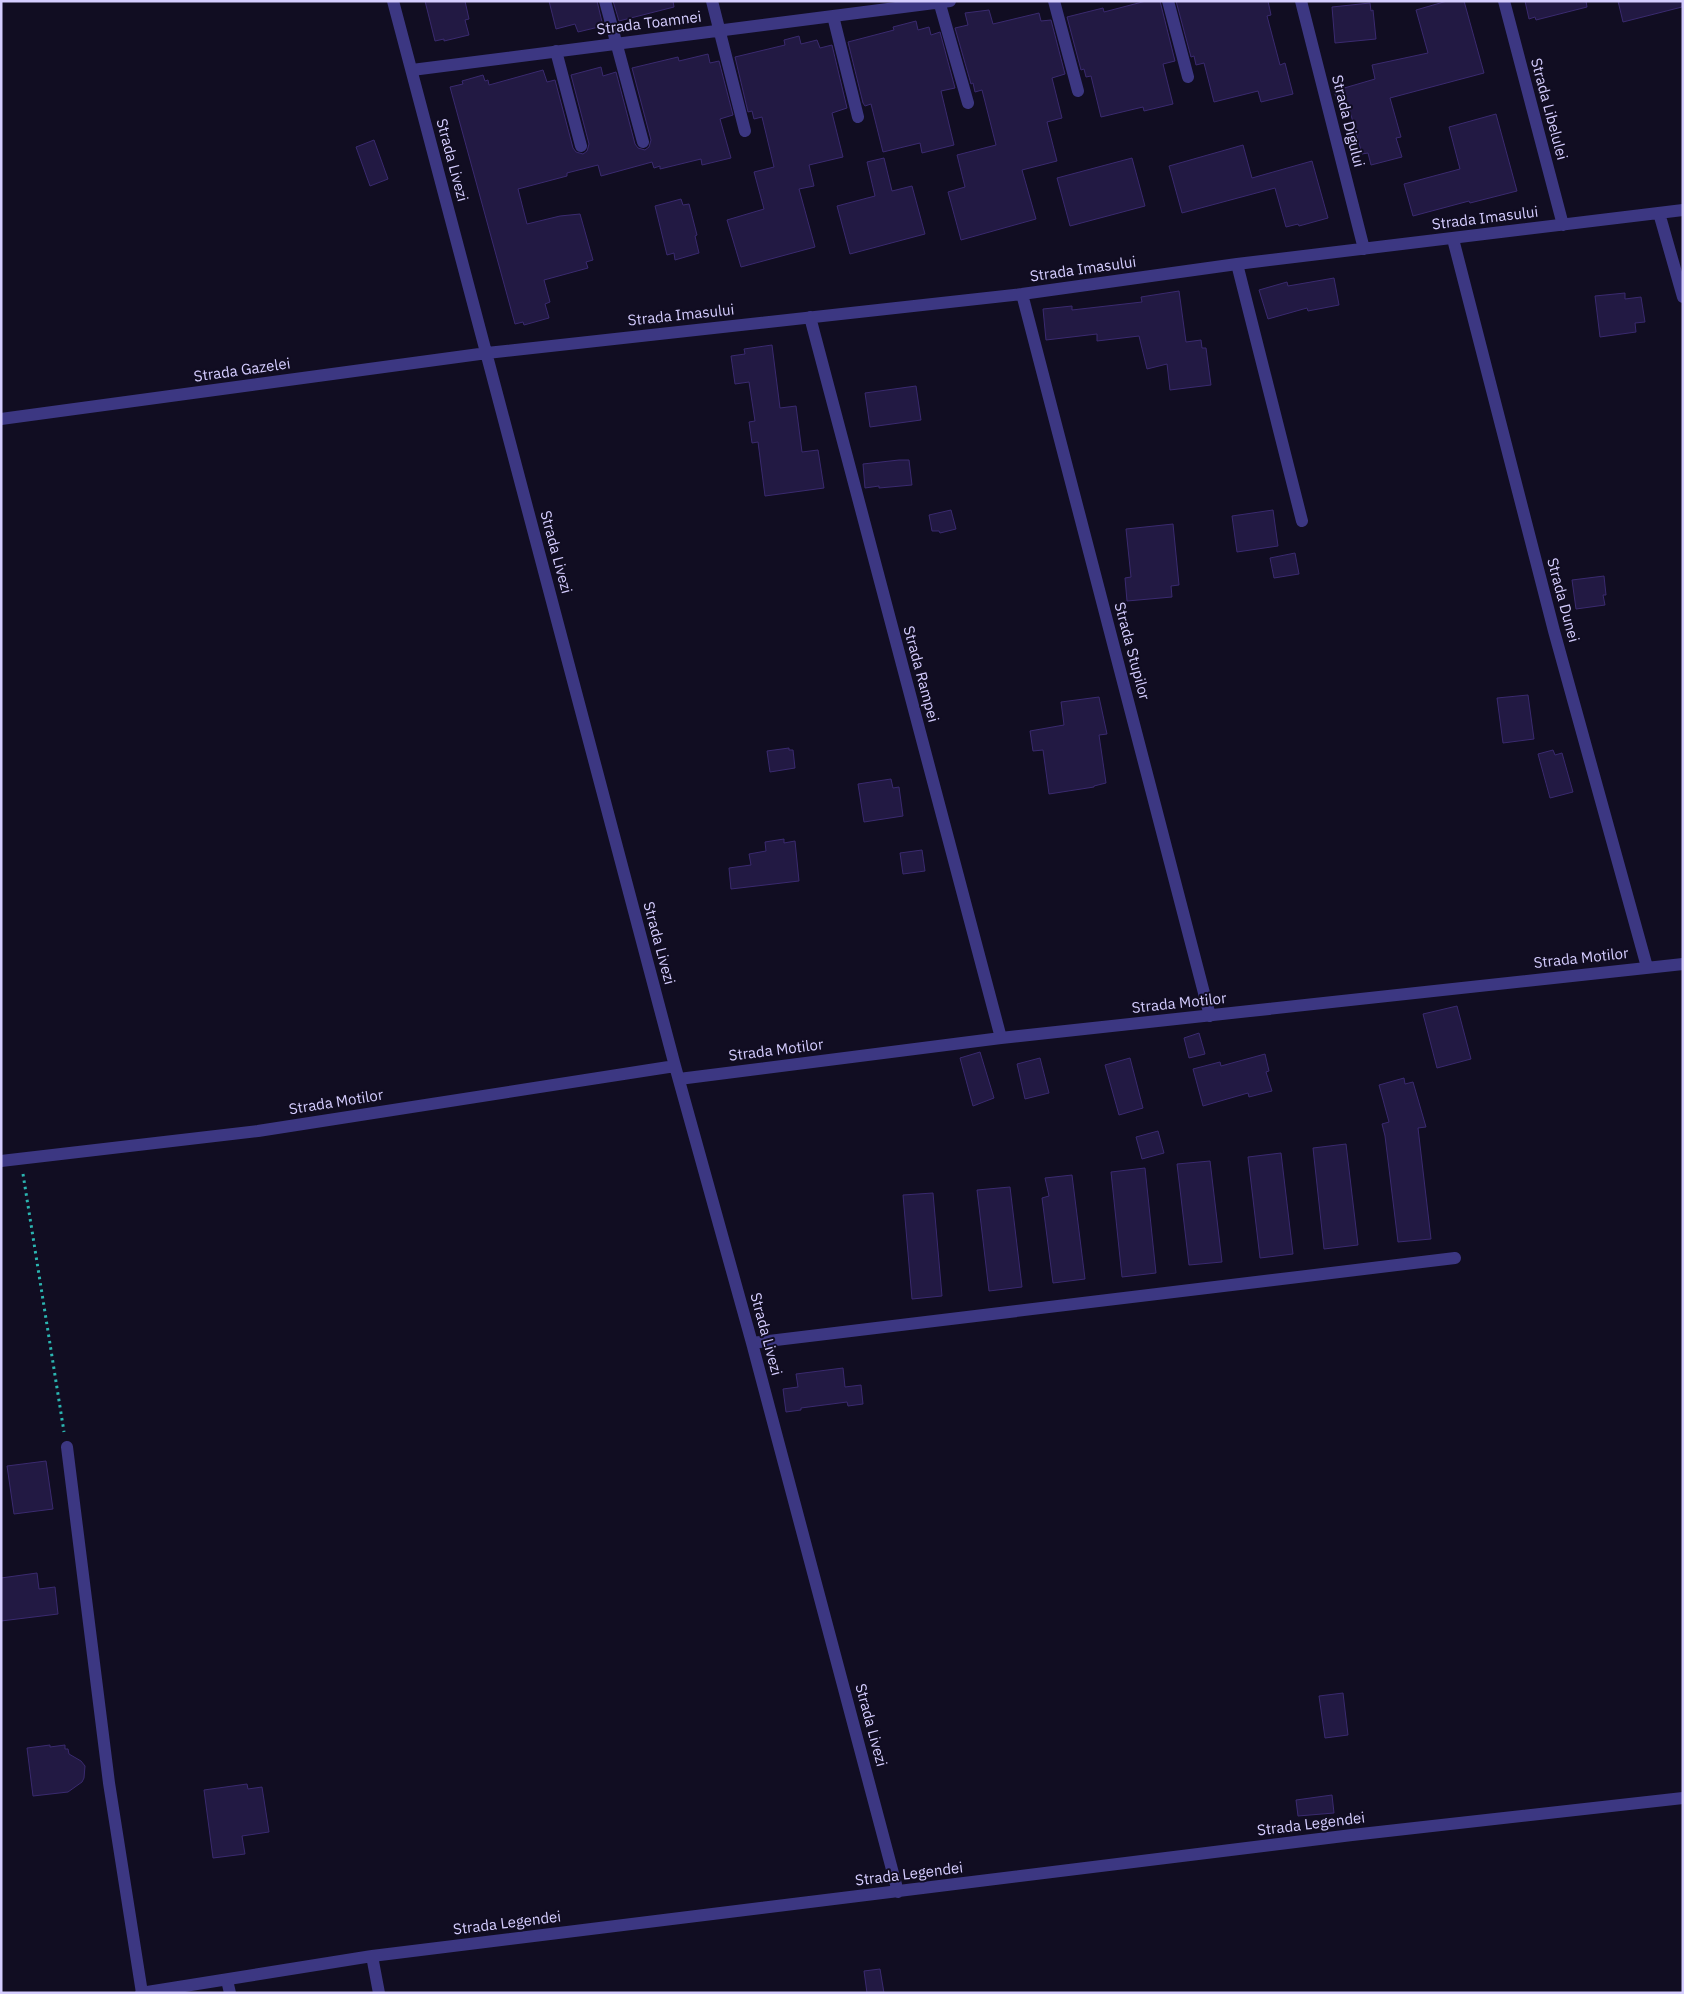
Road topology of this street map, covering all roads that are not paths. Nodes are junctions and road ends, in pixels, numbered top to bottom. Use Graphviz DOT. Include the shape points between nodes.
graph roads {
  1 [pos="394,1"];
  2 [pos="604,1"];
  3 [pos="712,1"];
  4 [pos="1054,1"];
  5 [pos="1168,1"];
  6 [pos="1301,1"];
  7 [pos="1504,1"];
  8 [pos="943,2"];
  9 [pos="833,16"];
  10 [pos="719,31"];
  11 [pos="616,44"];
  12 [pos="556,51"];
  13 [pos="412,70"];
  14 [pos="1188,77"];
  15 [pos="1078,91"];
  16 [pos="968,103"];
  17 [pos="858,118"];
  18 [pos="745,131"];
  19 [pos="643,142"];
  20 [pos="582,146"];
  21 [pos="1683,210"];
  22 [pos="1659,213"];
  23 [pos="1563,225"];
  24 [pos="1453,238"];
  25 [pos="1364,249"];
  26 [pos="1237,264"];
  27 [pos="1022,294"];
  28 [pos="1683,297"];
  29 [pos="810,317"];
  30 [pos="487,354"];
  31 [pos="1,419"];
  32 [pos="1302,521"];
  33 [pos="1683,964"];
  34 [pos="1647,967"];
  35 [pos="1210,1016"];
  36 [pos="1001,1038"];
  37 [pos="677,1073"];
  38 [pos="1,1161"];
  39 [pos="1455,1258"];
  40 [pos="752,1343"];
  41 [pos="67,1447"];
  42 [pos="1683,1798"];
  43 [pos="898,1892"];
  44 [pos="372,1956"];
  45 [pos="229,1986"];
  46 [pos="141,1993"];
  47 [pos="379,1993"];
  1 -- 13 [label="street, Strada Livezi"];
  2 -- 11 [label="street"];
  3 -- 10 [label="street"];
  4 -- 15 [label="street"];
  5 -- 14 [label="street"];
  6 -- 25 [label="street, Strada Digului"];
  7 -- 23 [label="street, Strada Libelulei"];
  8 -- 9 [label="street, Strada Toamnei"];
  8 -- 16 [label="street"];
  9 -- 10 [label="street, Strada Toamnei"];
  9 -- 17 [label="street"];
  10 -- 11 [label="street, Strada Toamnei"];
  10 -- 18 [label="street"];
  11 -- 12 [label="street, Strada Toamnei"];
  11 -- 19 [label="street"];
  12 -- 13 [label="street, Strada Toamnei"];
  12 -- 20 [label="street"];
  13 -- 30 [label="street, Strada Livezi"];
  21 -- 22 [label="street, Strada Imasului"];
  22 -- 23 [label="street, Strada Imasului"];
  22 -- 28 [label="street"];
  23 -- 24 [label="street, Strada Imasului"];
  24 -- 25 [label="street, Strada Imasului"];
  24 -- 34 [label="street, Strada Dunei" via="1554,631"];
  25 -- 26 [label="street, Strada Imasului"];
  26 -- 27 [label="street, Strada Imasului"];
  26 -- 32 [label="street"];
  27 -- 29 [label="street, Strada Imasului"];
  27 -- 35 [label="street, Strada Stupilor"];
  29 -- 30 [label="street, Strada Imasului"];
  29 -- 36 [label="street, Strada Rampei"];
  30 -- 31 [label="street, Strada Gazelei"];
  30 -- 37 [label="street, Strada Livezi"];
  33 -- 34 [label="street, Strada Motilor"];
  34 -- 35 [label="street, Strada Motilor"];
  35 -- 36 [label="street, Strada Motilor"];
  36 -- 37 [label="street, Strada Motilor"];
  37 -- 38 [label="street, Strada Motilor"];
  37 -- 40 [label="street, Strada Livezi"];
  39 -- 40 [label="street"];
  40 -- 43 [label="street, Strada Livezi"];
  41 -- 46 [label="street" via="109,1783"];
  42 -- 43 [label="street, Strada Legendei" via="1352,1835"];
  43 -- 44 [label="street, Strada Legendei"];
  44 -- 45 [label="street, Strada Legendei"];
  44 -- 47 [label="street"];
  45 -- 46 [label="street, Strada Legendei"];
}
